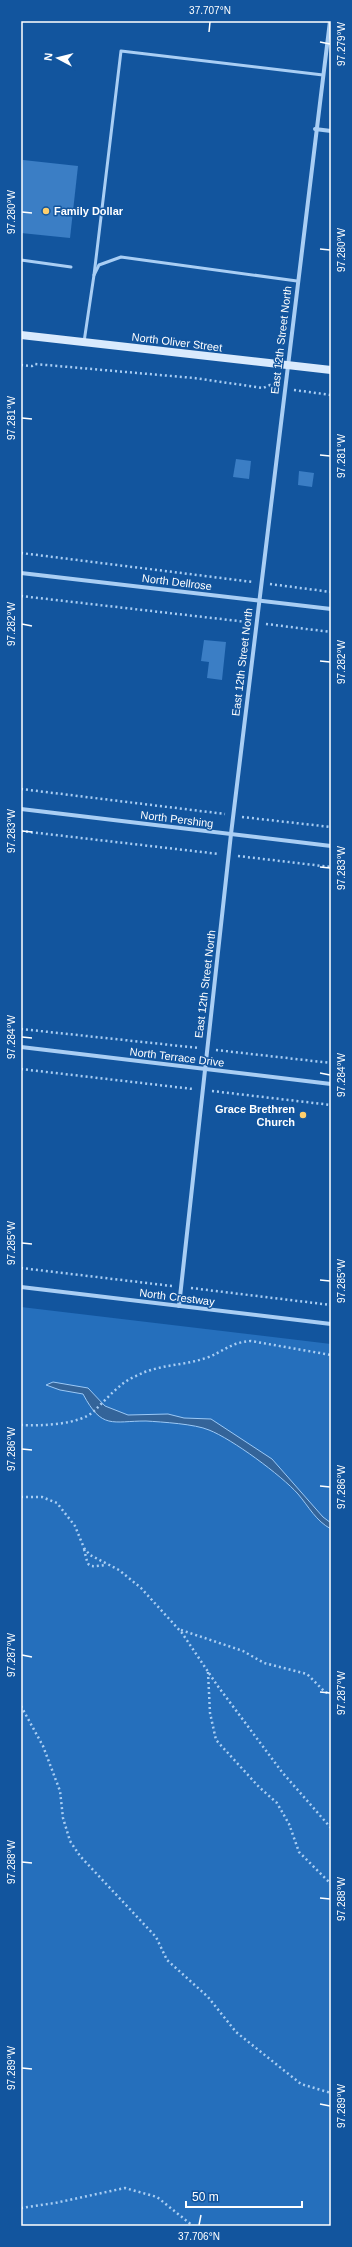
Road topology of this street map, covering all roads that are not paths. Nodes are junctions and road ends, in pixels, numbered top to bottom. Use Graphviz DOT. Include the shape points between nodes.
graph roads {
  1 [pos="330,21"];
  2 [pos="323,75"];
  3 [pos="315,129"];
  4 [pos="331,131"];
  5 [pos="21,260"];
  6 [pos="71,266"];
  7 [pos="94,275"];
  8 [pos="297,281"];
  9 [pos="21,335"];
  10 [pos="84,342"];
  11 [pos="287,365"];
  12 [pos="331,370"];
  13 [pos="21,574"];
  14 [pos="258,601"];
  15 [pos="331,609"];
  16 [pos="21,809"];
  17 [pos="231,834"];
  18 [pos="331,846"];
  19 [pos="21,1047"];
  20 [pos="204,1069"];
  21 [pos="331,1084"];
  22 [pos="21,1287"];
  23 [pos="179,1306"];
  24 [pos="331,1324"];
  1 -- 2 [label="street, East 12th Street North"];
  2 -- 3 [label="street, East 12th Street North"];
  2 -- 7 [label="lane" via="121,51"];
  3 -- 4 [label="street"];
  3 -- 8 [label="street, East 12th Street North"];
  5 -- 6 [label="lane"];
  7 -- 8 [label="lane" via="99,265 121,257"];
  7 -- 10 [label="lane"];
  8 -- 11 [label="street, East 12th Street North"];
  9 -- 10 [label="main road, North Oliver Street"];
  10 -- 11 [label="main road, North Oliver Street"];
  11 -- 12 [label="main road, North Oliver Street"];
  11 -- 14 [label="street, East 12th Street North"];
  13 -- 14 [label="street, North Dellrose"];
  14 -- 15 [label="street, North Dellrose"];
  14 -- 17 [label="street, East 12th Street North"];
  16 -- 17 [label="street, North Pershing"];
  17 -- 18 [label="street, North Pershing"];
  17 -- 20 [label="street, East 12th Street North"];
  19 -- 20 [label="street, North Terrace Drive"];
  20 -- 21 [label="street, North Terrace Drive"];
  20 -- 23 [label="street, East 12th Street North"];
  22 -- 23 [label="street, North Crestway"];
  23 -- 24 [label="street, North Crestway"];
}
